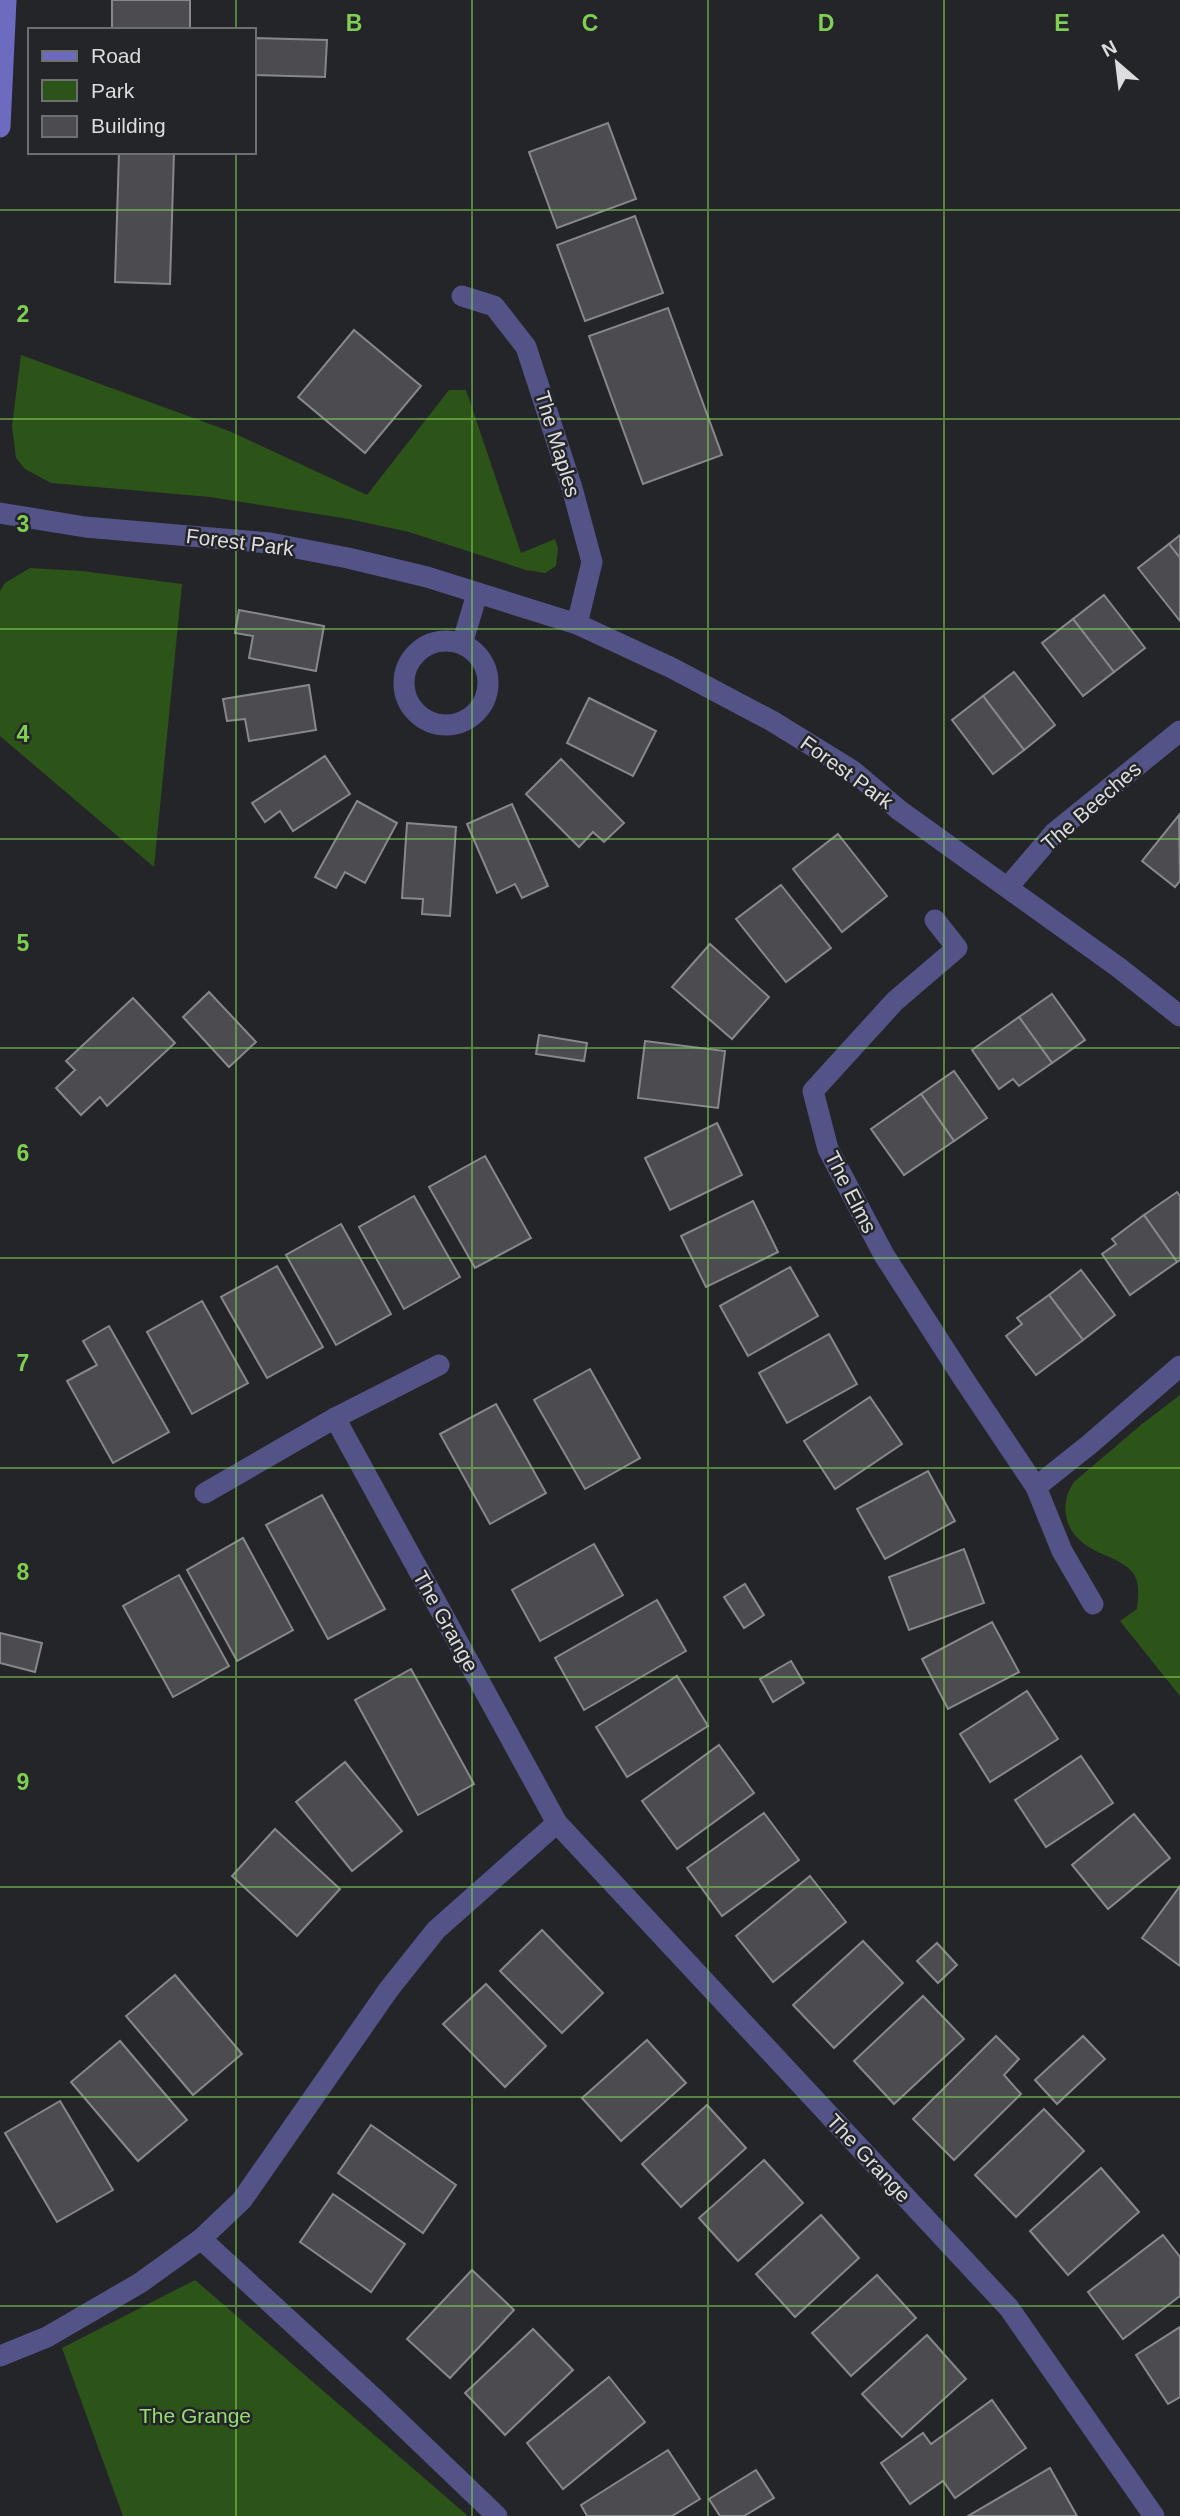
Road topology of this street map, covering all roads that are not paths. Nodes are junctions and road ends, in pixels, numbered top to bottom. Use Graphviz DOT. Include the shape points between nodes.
graph roads {
  1 [pos="6,0"];
  2 [pos="0,127"];
  3 [pos="462,296"];
  4 [pos="0,513"];
  5 [pos="477,594"];
  6 [pos="576,624"];
  7 [pos="461,644"];
  8 [pos="1180,731"];
  9 [pos="1008,887"];
  10 [pos="934,920"];
  11 [pos="1180,1016"];
  12 [pos="439,1365"];
  13 [pos="1180,1366"];
  14 [pos="335,1418"];
  15 [pos="1036,1487"];
  16 [pos="205,1493"];
  17 [pos="1093,1604"];
  18 [pos="557,1823"];
  19 [pos="201,2239"];
  20 [pos="0,2356"];
  21 [pos="497,2516"];
  22 [pos="1154,2516"];
  1 -- 2 [label="street"];
  3 -- 6 [label="street, The Maples" via="494,306 526,346 592,562"];
  4 -- 5 [label="street, Forest Park" via="85,527 270,543 427,577"];
  5 -- 6 [label="street, Forest Park"];
  5 -- 7 [label="street"];
  6 -- 9 [label="street, Forest Park" via="772,721 853,771 899,810"];
  7 -- 7 [label="street" via="435,642 422,647 406,669 403,682 411,708 434,724 455,724 474,715 488,690 483,663"];
  8 -- 9 [label="street, The Beeches" via="1054,833"];
  9 -- 11 [label="street, Forest Park"];
  10 -- 15 [label="street, The Elms" via="957,948 895,1001 813,1091 828,1149 884,1255"];
  12 -- 14 [label="street"];
  13 -- 15 [label="street"];
  14 -- 16 [label="street"];
  14 -- 18 [label="street, The Grange"];
  15 -- 17 [label="street, The Elms" via="1062,1551"];
  18 -- 19 [label="street" via="436,1930 388,1989 242,2200"];
  18 -- 22 [label="street, The Grange" via="1009,2308"];
  19 -- 20 [label="street" via="140,2283 47,2337"];
  19 -- 21 [label="street"];
}
